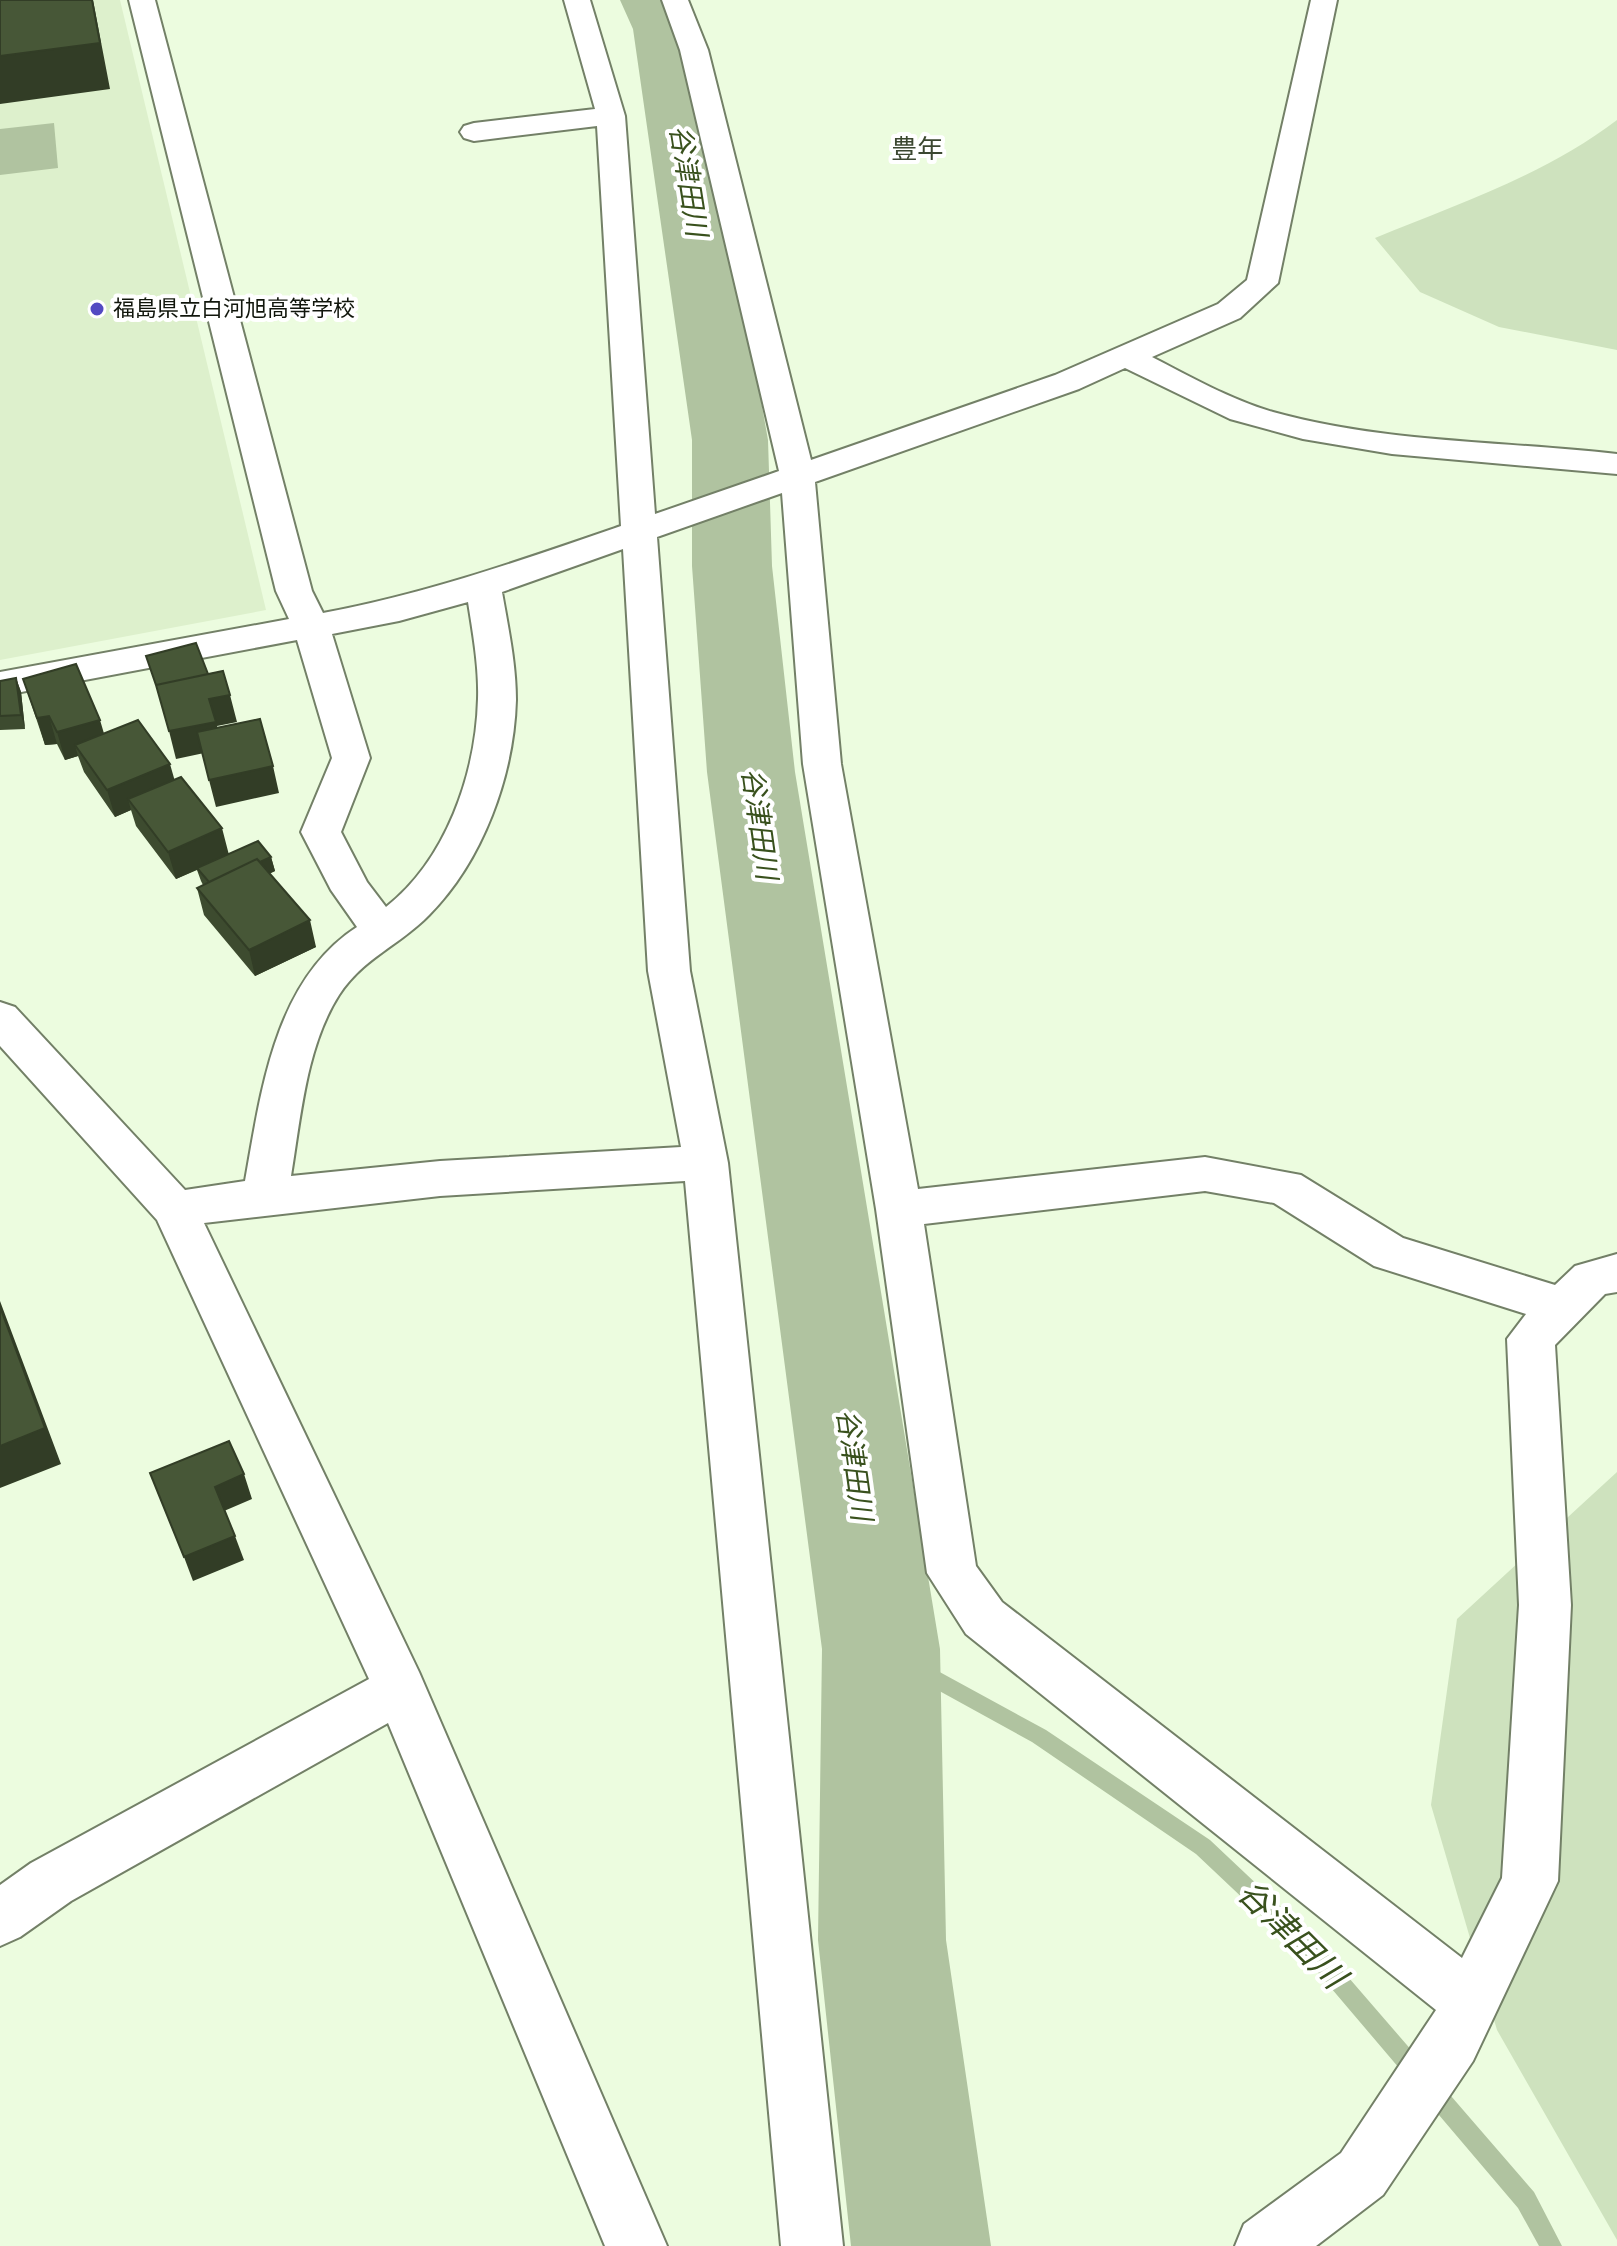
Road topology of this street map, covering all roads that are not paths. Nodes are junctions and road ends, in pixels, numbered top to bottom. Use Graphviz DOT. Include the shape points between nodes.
graph roads {
  1 [pos="142,0"];
  2 [pos="577,0"];
  3 [pos="675,0"];
  4 [pos="1324,0"];
  5 [pos="611,116"];
  6 [pos="474,132"];
  7 [pos="1126,356"];
  8 [pos="1617,464"];
  9 [pos="787,478"];
  10 [pos="659,525"];
  11 [pos="483,586"];
  12 [pos="311,626"];
  13 [pos="0,684"];
  14 [pos="381,929"];
  15 [pos="0,1018"];
  16 [pos="706,1163"];
  17 [pos="265,1195"];
  18 [pos="175,1209"];
  19 [pos="899,1209"];
  20 [pos="1617,1273"];
  21 [pos="1562,1307"];
  22 [pos="400,1689"];
  23 [pos="0,1918"];
  24 [pos="1462,2020"];
  25 [pos="636,2246"];
  26 [pos="812,2246"];
  27 [pos="1266,2246"];
  1 -- 12 [label="street" via="182,139 294,591"];
  2 -- 5 [label="street"];
  3 -- 9 [label="street" via="694,50"];
  4 -- 7 [label="street" via="1262,283 1229,311"];
  5 -- 6 [label="street"];
  5 -- 10 [label="street"];
  7 -- 8 [label="street" via="1221,403 1302,428 1457,450"];
  7 -- 9 [label="street" via="1067,382"];
  9 -- 10 [label="street"];
  9 -- 19 [label="street" via="822,764"];
  10 -- 11 [label="street"];
  10 -- 16 [label="street" via="669,971"];
  11 -- 12 [label="street" via="399,610"];
  11 -- 14 [label="street" via="497,698 493,749 476,803 442,873 417,904"];
  12 -- 13 [label="street"];
  12 -- 14 [label="street" via="351,758 321,832 351,890"];
  14 -- 17 [label="street" via="338,965 305,1020 280,1109"];
  15 -- 18 [label="street"];
  16 -- 17 [label="street"];
  16 -- 26 [label="street"];
  17 -- 18 [label="street"];
  18 -- 22 [label="street"];
  19 -- 21 [label="street" via="1205,1174 1285,1187 1390,1253"];
  19 -- 24 [label="street" via="952,1573 984,1618"];
  20 -- 21 [label="street" via="1591,1279"];
  21 -- 24 [label="street" via="1531,1339 1545,1605 1530,1881"];
  22 -- 23 [label="street" via="51,1882"];
  22 -- 25 [label="street"];
  24 -- 27 [label="street" via="1362,2174"];
}
